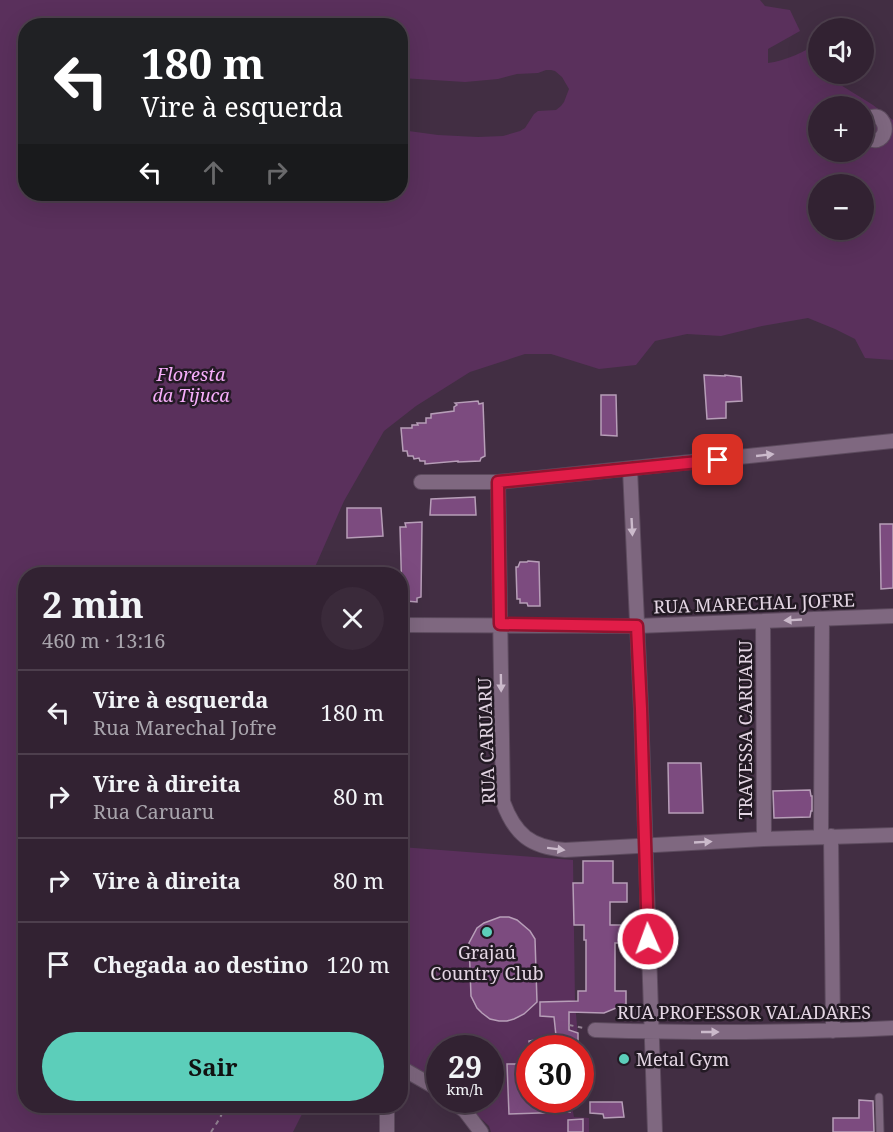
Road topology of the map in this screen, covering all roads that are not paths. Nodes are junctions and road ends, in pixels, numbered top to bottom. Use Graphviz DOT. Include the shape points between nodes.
graph roads {
  1 [pos="874,117"];
  2 [pos="889,133"];
  3 [pos="874,140"];
  4 [pos="893,441"];
  5 [pos="630,469"];
  6 [pos="421,482"];
  7 [pos="498,482"];
  8 [pos="893,616"];
  9 [pos="822,619"];
  10 [pos="763,621"];
  11 [pos="500,624"];
  12 [pos="408,625"];
  13 [pos="637,626"];
  14 [pos="893,835"];
  15 [pos="826,836"];
  16 [pos="764,839"];
  17 [pos="645,845"];
  18 [pos="893,1028"];
  19 [pos="595,1030"];
  20 [pos="833,1031"];
  21 [pos="652,1032"];
  22 [pos="408,1074"];
  23 [pos="426,1083"];
  24 [pos="879,1097"];
  25 [pos="387,1113"];
  26 [pos="467,1113"];
  27 [pos="387,1132"];
  28 [pos="481,1132"];
  29 [pos="655,1132"];
  30 [pos="880,1132"];
  1 -- 2 [label="street" via="882,120"];
  2 -- 3 [label="street"];
  5 -- 4 [label="street, one-way"];
  5 -- 7 [label="street"];
  5 -- 13 [label="street, one-way"];
  6 -- 7 [label="street"];
  7 -- 11 [label="street, RUA CARUARU"];
  8 -- 9 [label="street, RUA MARECHAL JOFRE"];
  9 -- 10 [label="street, RUA MARECHAL JOFRE, one-way"];
  9 -- 15 [label="street"];
  10 -- 13 [label="street, RUA MARECHAL JOFRE"];
  10 -- 16 [label="street, TRAVESSA CARUARU"];
  11 -- 12 [label="street, RUA MARECHAL JOFRE"];
  11 -- 13 [label="street, RUA MARECHAL JOFRE"];
  11 -- 17 [label="street, RUA CARUARU, one-way" via="503,802 514,825 547,848"];
  13 -- 17 [label="street"];
  14 -- 15 [label="street, RUA CARUARU"];
  15 -- 16 [label="street, RUA CARUARU"];
  15 -- 20 [label="street"];
  17 -- 16 [label="street, RUA CARUARU, one-way"];
  17 -- 21 [label="street"];
  18 -- 20 [label="street, RUA PROFESSOR VALADARES"];
  19 -- 21 [label="street, RUA PROFESSOR VALADARES"];
  21 -- 20 [label="street, RUA PROFESSOR VALADARES, one-way"];
  21 -- 29 [label="street"];
  22 -- 23 [label="street"];
  24 -- 30 [label="lane"];
  25 -- 27 [label="street"];
  26 -- 28 [label="street"];
}
